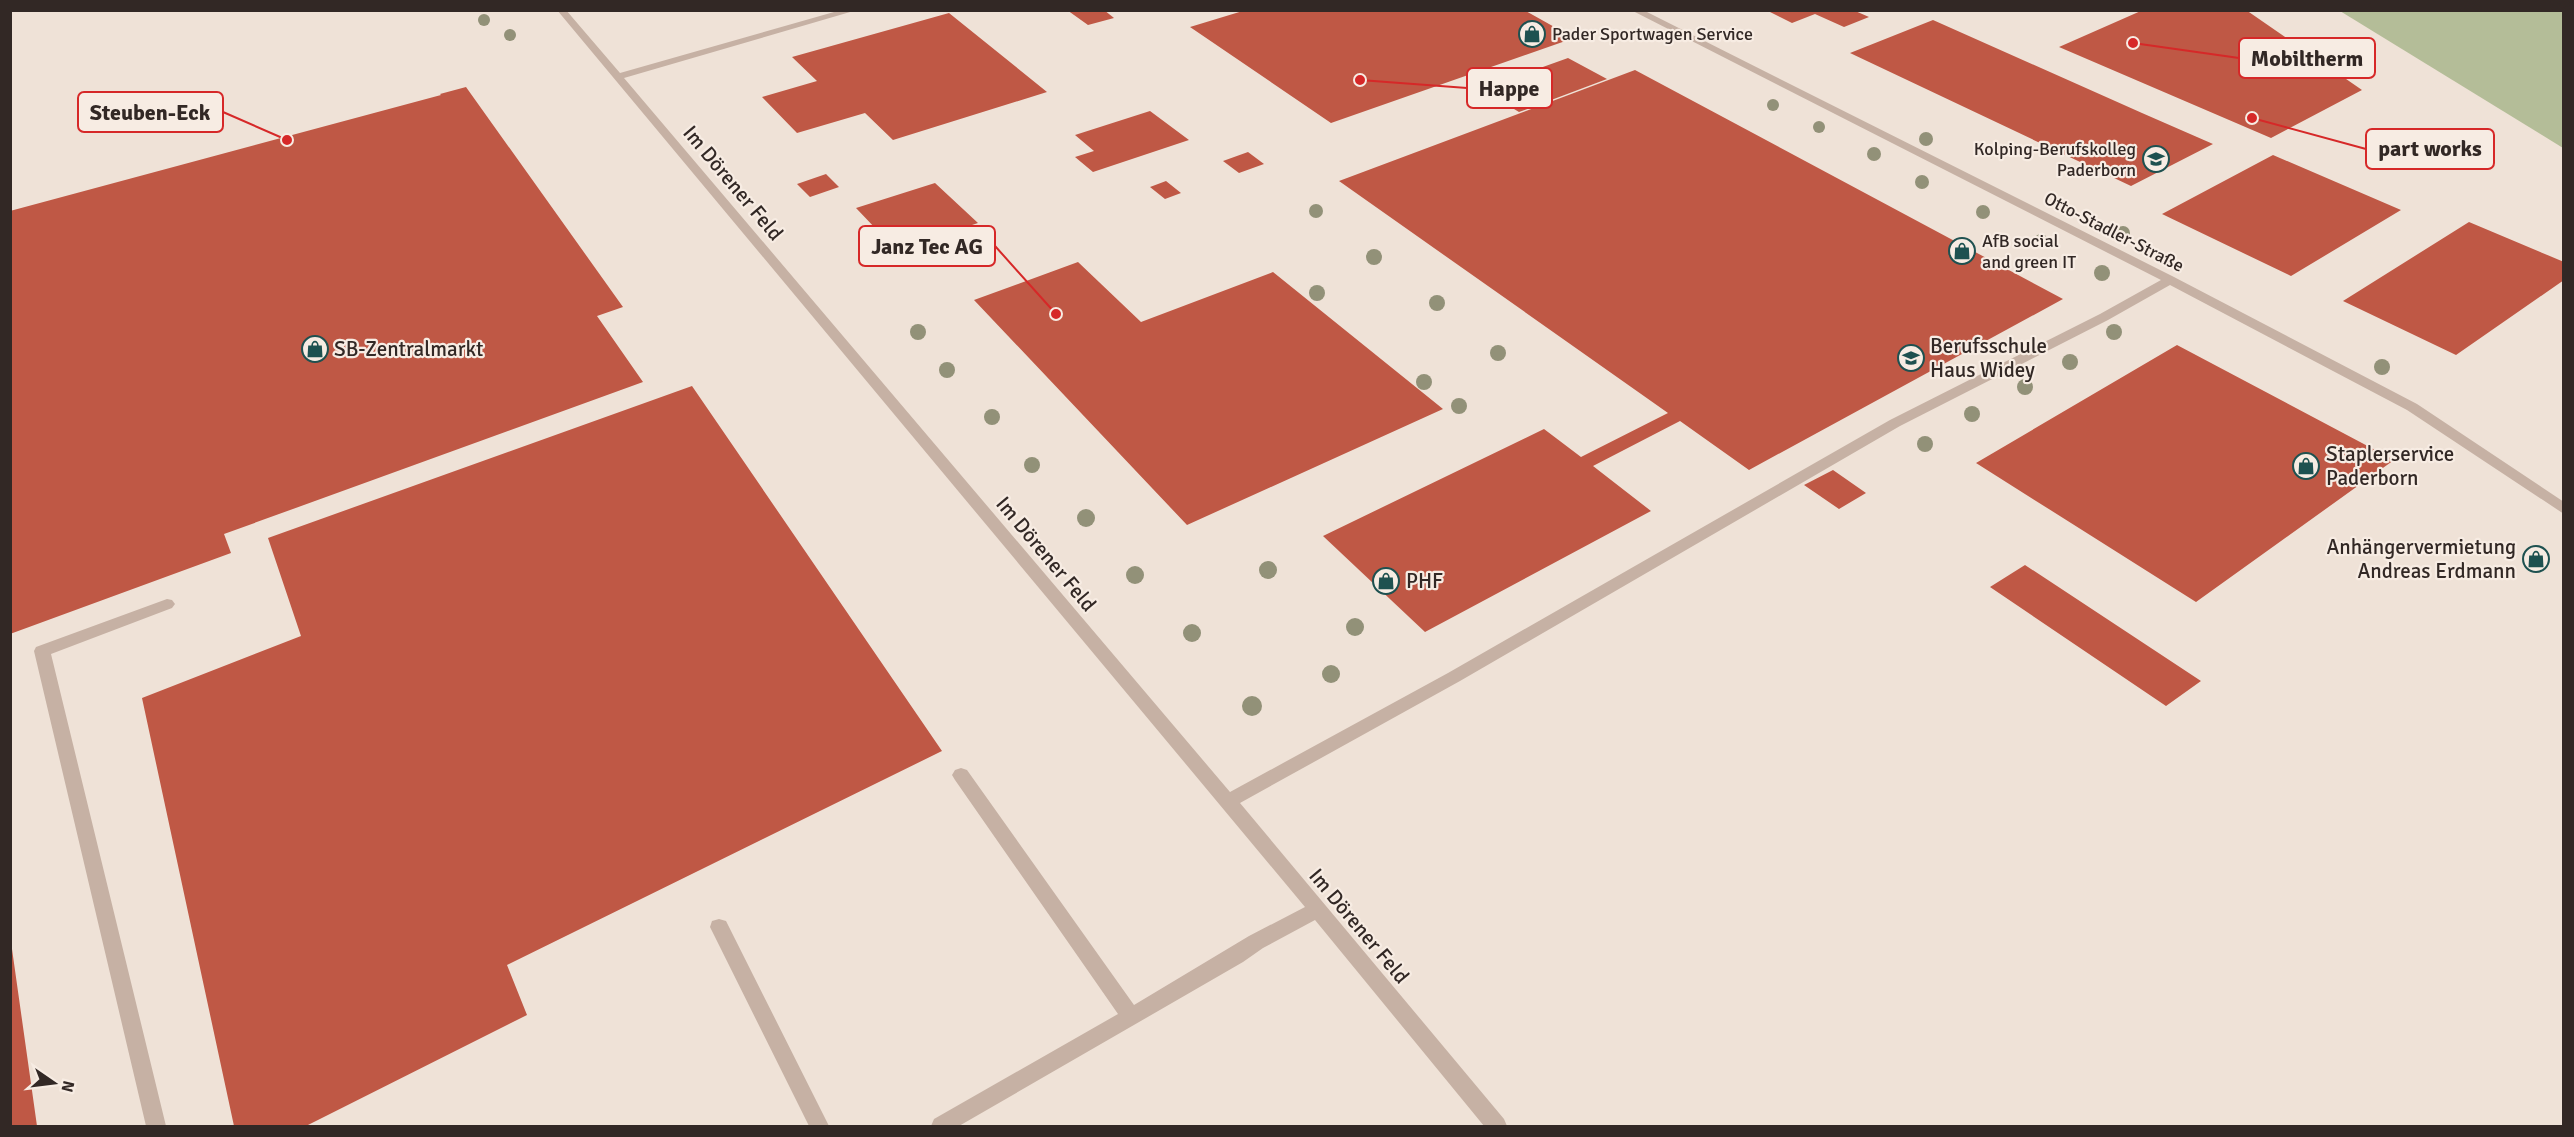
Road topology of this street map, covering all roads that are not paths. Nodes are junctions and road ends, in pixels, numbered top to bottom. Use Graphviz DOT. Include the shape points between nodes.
graph roads {
  1 [pos="561,10"];
  2 [pos="853,10"];
  3 [pos="1635,10"];
  4 [pos="618,77"];
  5 [pos="2170,280"];
  6 [pos="2564,509"];
  7 [pos="167,604"];
  8 [pos="961,775"];
  9 [pos="1227,801"];
  10 [pos="1318,909"];
  11 [pos="720,927"];
  12 [pos="1131,1016"];
  13 [pos="156,1126"];
  14 [pos="819,1126"];
  15 [pos="941,1126"];
  16 [pos="1497,1126"];
  1 -- 4 [label="street, Im Dörener Feld"];
  2 -- 4 [label="street"];
  3 -- 5 [label="street, Otto-Stadler-Straße"];
  4 -- 9 [label="street, Im Dörener Feld"];
  5 -- 6 [label="street, Otto-Stadler-Straße" via="2412,407"];
  5 -- 9 [label="street" via="2104,318 1895,423 1454,677"];
  7 -- 13 [label="street" via="42,651"];
  8 -- 12 [label="street"];
  9 -- 10 [label="street, Im Dörener Feld"];
  10 -- 12 [label="street"];
  10 -- 16 [label="street, Im Dörener Feld"];
  11 -- 14 [label="street"];
  12 -- 15 [label="street"];
}
